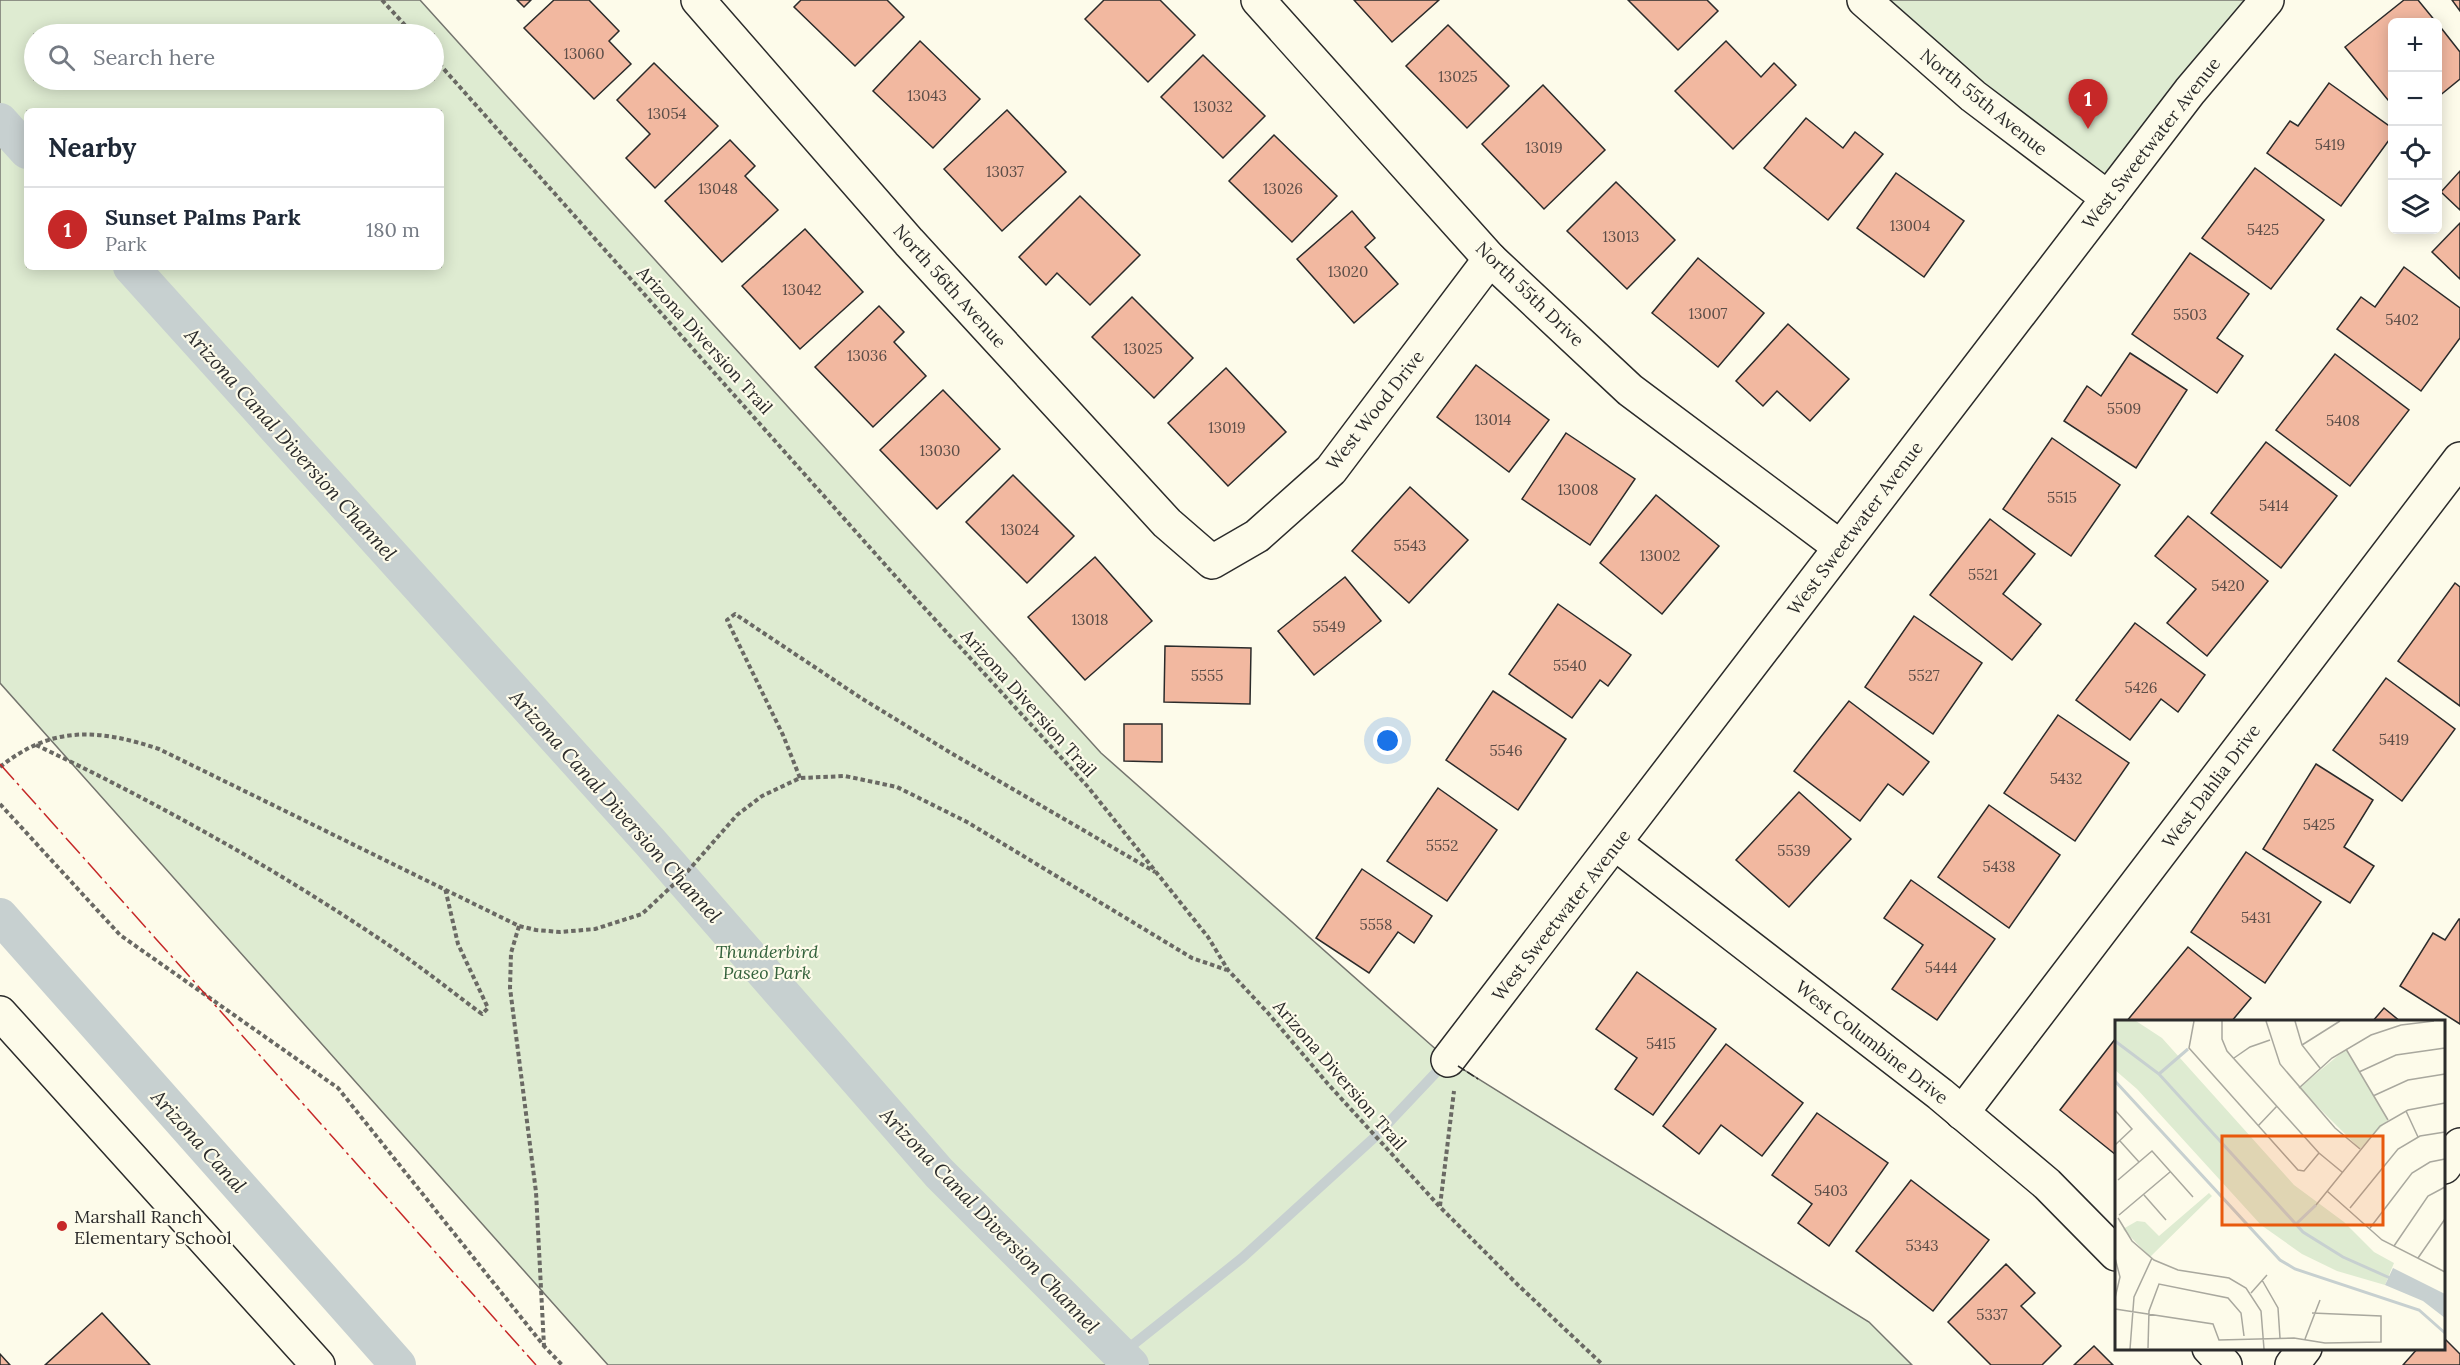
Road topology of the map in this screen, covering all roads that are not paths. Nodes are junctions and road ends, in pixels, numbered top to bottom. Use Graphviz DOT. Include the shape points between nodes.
graph roads {
  1 [pos="698,0"];
  2 [pos="1258,0"];
  3 [pos="1864,0"];
  4 [pos="2267,0"];
  5 [pos="2108,198"];
  6 [pos="1490,259"];
  7 [pos="2460,459"];
  8 [pos="1840,547"];
  9 [pos="1212,562"];
  10 [pos="1616,844"];
  11 [pos="0,1013"];
  12 [pos="1454,1053"];
  13 [pos="1962,1113"];
  14 [pos="2460,1145"];
  15 [pos="2445,1166"];
  16 [pos="2115,1253"];
  17 [pos="2211,1350"];
  18 [pos="2303,1350"];
  19 [pos="318,1365"];
  20 [pos="2225,1365"];
  21 [pos="2292,1365"];
  1 -- 9 [label="street, North 56th Avenue" via="909,242 1167,523"];
  2 -- 6 [label="street, North 55th Drive"];
  3 -- 5 [label="street, North 55th Avenue" via="1973,96"];
  4 -- 5 [label="street, West Sweetwater Avenue" via="2190,91"];
  5 -- 8 [label="street, West Sweetwater Avenue"];
  6 -- 8 [label="street, North 55th Drive" via="1630,390"];
  6 -- 9 [label="street, West Wood Drive" via="1331,470 1257,536"];
  7 -- 13 [label="street, West Dahlia Drive"];
  8 -- 10 [label="street, West Sweetwater Avenue"];
  10 -- 12 [label="street, West Sweetwater Avenue"];
  10 -- 13 [label="street, West Columbine Drive"];
  11 -- 19 [label="street"];
  13 -- 16 [label="street, West Columbine Drive" via="2047,1184"];
  14 -- 15 [label="street"];
  17 -- 20 [label="street"];
  18 -- 21 [label="street"];
}
